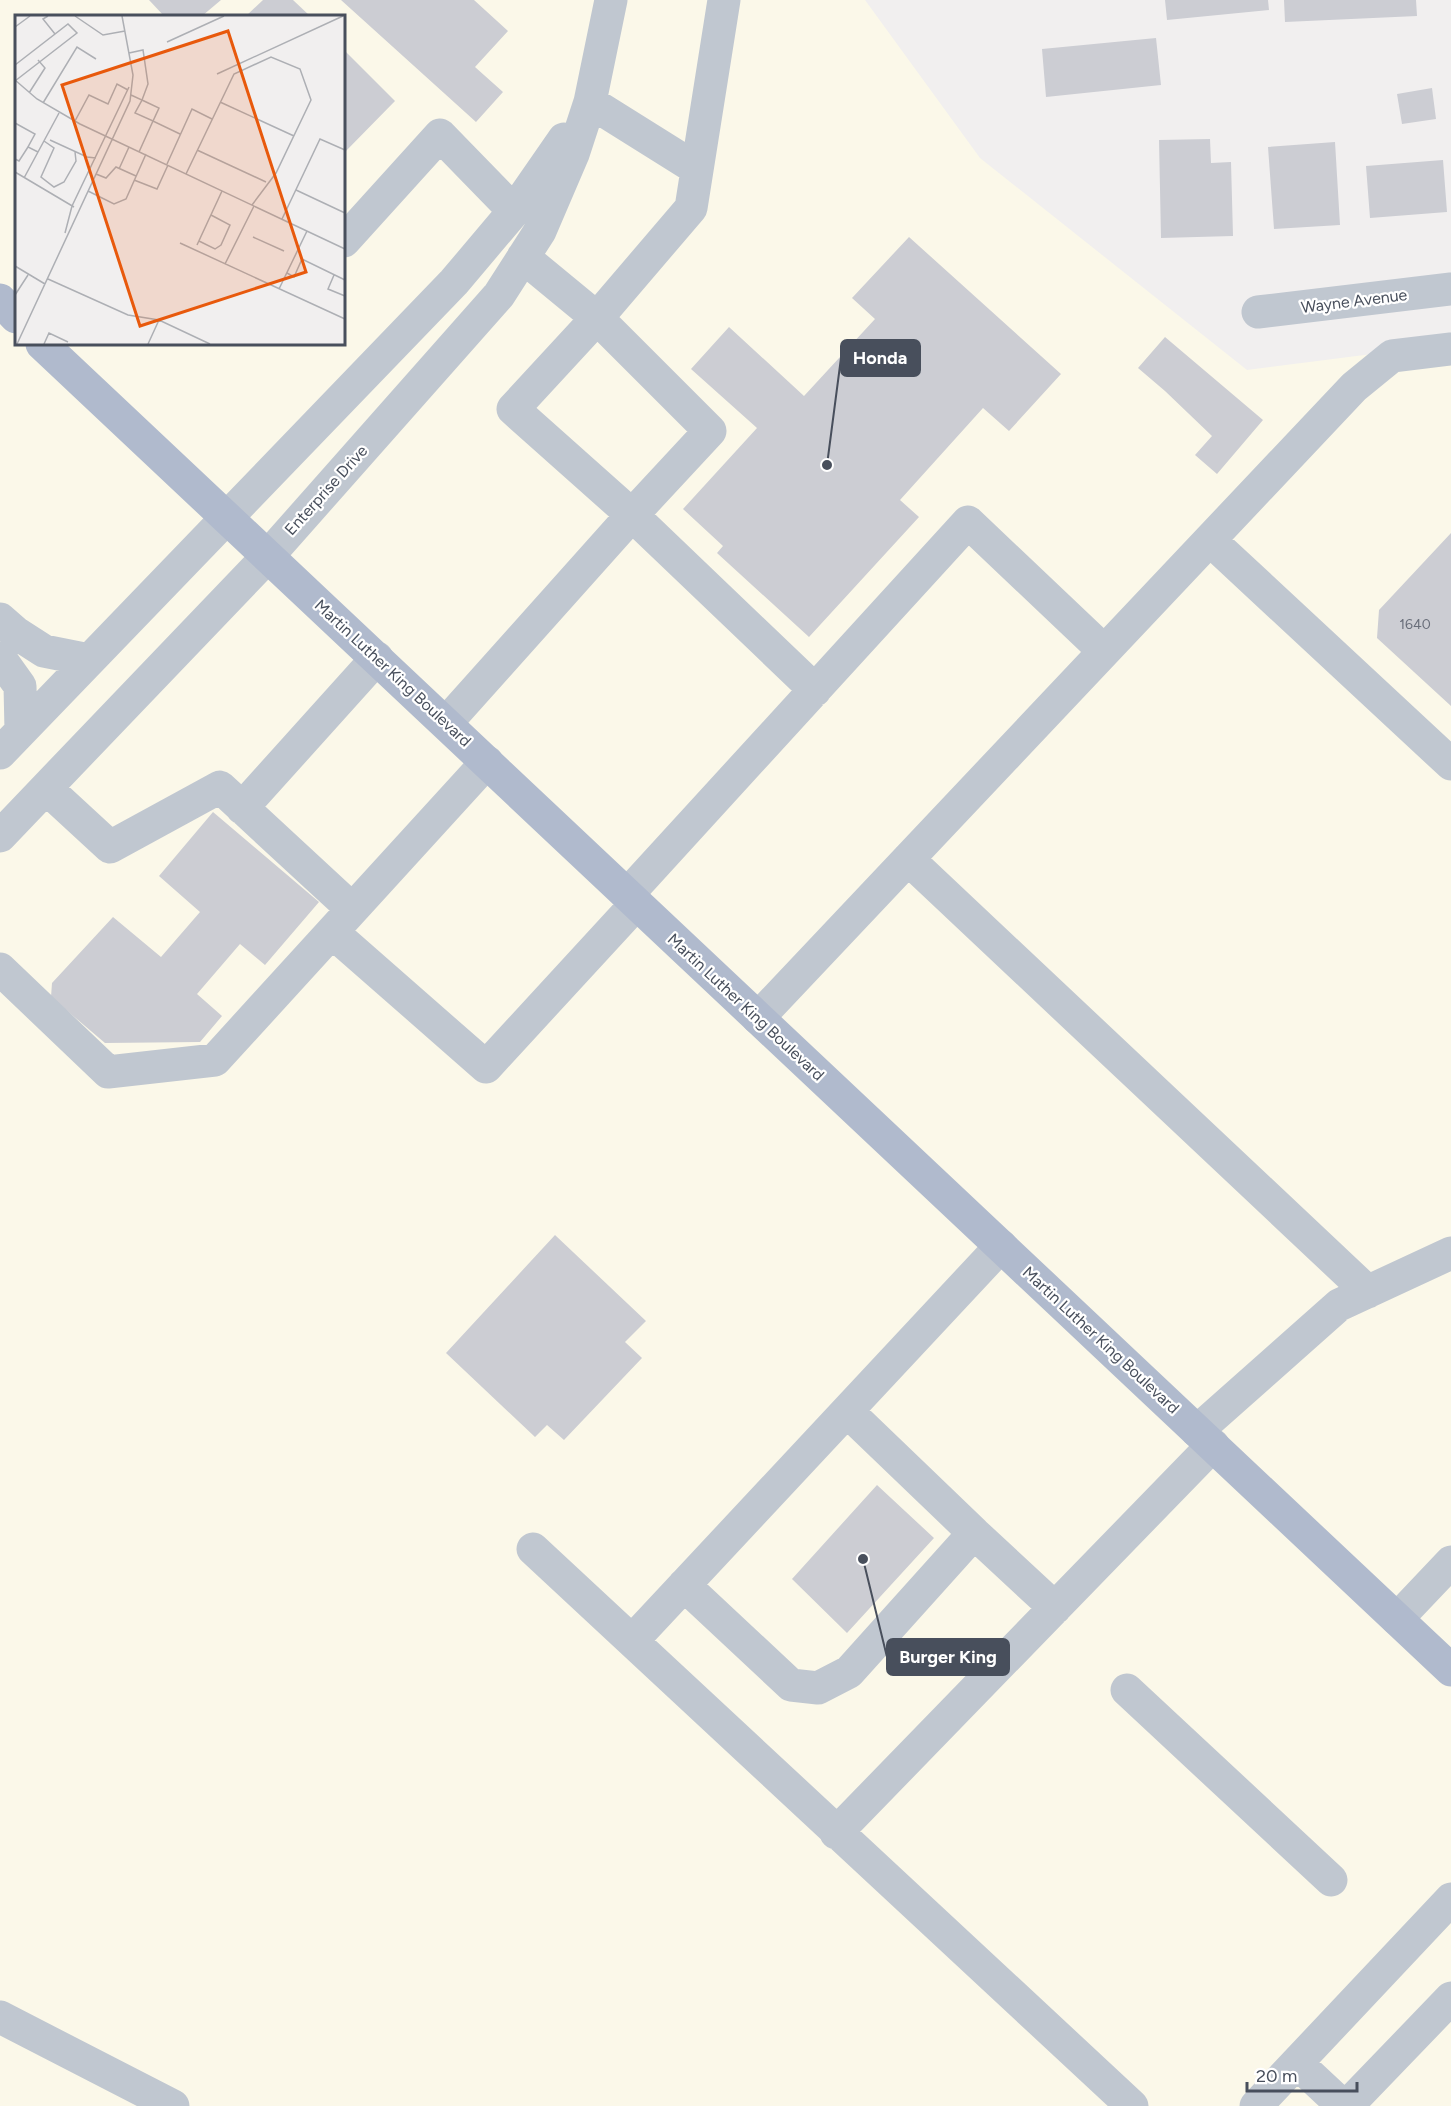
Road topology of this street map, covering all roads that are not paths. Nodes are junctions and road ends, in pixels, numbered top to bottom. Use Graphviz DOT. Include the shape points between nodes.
graph roads {
  1 [pos="610,0"];
  2 [pos="724,0"];
  3 [pos="590,102"];
  4 [pos="697,169"];
  5 [pos="514,211"];
  6 [pos="345,240"];
  7 [pos="523,257"];
  8 [pos="1451,289"];
  9 [pos="1258,312"];
  10 [pos="597,318"];
  11 [pos="43,345"];
  12 [pos="1451,349"];
  13 [pos="632,514"];
  14 [pos="227,518"];
  15 [pos="1210,540"];
  16 [pos="268,556"];
  17 [pos="0,619"];
  18 [pos="1104,651"];
  19 [pos="0,658"];
  20 [pos="377,658"];
  21 [pos="89,660"];
  22 [pos="815,690"];
  23 [pos="446,723"];
  24 [pos="11,742"];
  25 [pos="487,762"];
  26 [pos="1451,764"];
  27 [pos="46,788"];
  28 [pos="242,808"];
  29 [pos="0,836"];
  30 [pos="908,859"];
  31 [pos="631,899"];
  32 [pos="342,920"];
  33 [pos="0,969"];
  34 [pos="758,1018"];
  35 [pos="1001,1246"];
  36 [pos="1451,1253"];
  37 [pos="1368,1292"];
  38 [pos="846,1411"];
  39 [pos="1205,1438"];
  40 [pos="974,1533"];
  41 [pos="532,1549"];
  42 [pos="1451,1562"];
  43 [pos="684,1585"];
  44 [pos="1055,1608"];
  45 [pos="1397,1619"];
  46 [pos="632,1641"];
  47 [pos="1451,1670"];
  48 [pos="1127,1690"];
  49 [pos="836,1833"];
  50 [pos="1331,1880"];
  51 [pos="1451,1899"];
  52 [pos="1451,1998"];
  53 [pos="0,2017"];
  54 [pos="1297,2063"];
  55 [pos="170,2105"];
  56 [pos="1131,2106"];
  57 [pos="1256,2106"];
  58 [pos="1342,2106"];
  59 [pos="1347,2106"];
  1 -- 3 [label="street, Enterprise Drive"];
  2 -- 4 [label="street"];
  3 -- 4 [label="street"];
  3 -- 5 [label="street, Enterprise Drive"];
  3 -- 7 [label="street, Enterprise Drive" via="540,231"];
  4 -- 10 [label="street" via="691,208"];
  5 -- 6 [label="street" via="440,135"];
  5 -- 14 [label="street, Enterprise Drive" via="454,282"];
  7 -- 10 [label="street"];
  7 -- 16 [label="street, Enterprise Drive" via="499,295"];
  8 -- 9 [label="street, Wayne Avenue"];
  10 -- 13 [label="street" via="710,431"];
  10 -- 13 [label="street" via="513,409"];
  11 -- 14 [label="main road, Martin Luther King Boulevard"];
  12 -- 15 [label="street" via="1392,356 1354,387"];
  13 -- 22 [label="street"];
  13 -- 23 [label="street"];
  14 -- 16 [label="main road, Martin Luther King Boulevard"];
  14 -- 21 [label="street, Enterprise Drive"];
  15 -- 18 [label="street"];
  15 -- 26 [label="street"];
  16 -- 20 [label="main road, Martin Luther King Boulevard"];
  16 -- 27 [label="street, Enterprise Drive"];
  17 -- 21 [label="street" via="44,651"];
  18 -- 22 [label="street" via="968,522"];
  18 -- 30 [label="street"];
  19 -- 24 [label="street" via="20,686"];
  20 -- 23 [label="main road, Martin Luther King Boulevard"];
  20 -- 28 [label="street"];
  21 -- 24 [label="street, Enterprise Drive"];
  22 -- 31 [label="street"];
  23 -- 25 [label="main road, Martin Luther King Boulevard"];
  25 -- 31 [label="main road, Martin Luther King Boulevard"];
  25 -- 32 [label="street"];
  27 -- 28 [label="street" via="110,847 220,787"];
  27 -- 29 [label="street, Enterprise Drive"];
  28 -- 32 [label="street"];
  30 -- 34 [label="street"];
  30 -- 37 [label="street"];
  31 -- 32 [label="street" via="486,1067"];
  31 -- 34 [label="main road, Martin Luther King Boulevard"];
  32 -- 33 [label="street" via="215,1060 108,1072"];
  34 -- 35 [label="main road, Martin Luther King Boulevard"];
  35 -- 38 [label="street"];
  35 -- 39 [label="main road, Martin Luther King Boulevard"];
  36 -- 37 [label="street"];
  37 -- 39 [label="street" via="1339,1305"];
  38 -- 40 [label="street"];
  38 -- 43 [label="street"];
  39 -- 44 [label="street"];
  39 -- 45 [label="main road, Martin Luther King Boulevard"];
  40 -- 43 [label="street" via="849,1672 818,1688 791,1685"];
  40 -- 44 [label="street"];
  41 -- 46 [label="street"];
  42 -- 45 [label="street"];
  43 -- 46 [label="street"];
  44 -- 49 [label="street"];
  45 -- 47 [label="main road, Martin Luther King Boulevard"];
  46 -- 49 [label="street"];
  48 -- 50 [label="street"];
  49 -- 56 [label="street"];
  51 -- 54 [label="street"];
  52 -- 59 [label="street"];
  53 -- 55 [label="street"];
  54 -- 57 [label="street"];
  54 -- 58 [label="street"];
}
